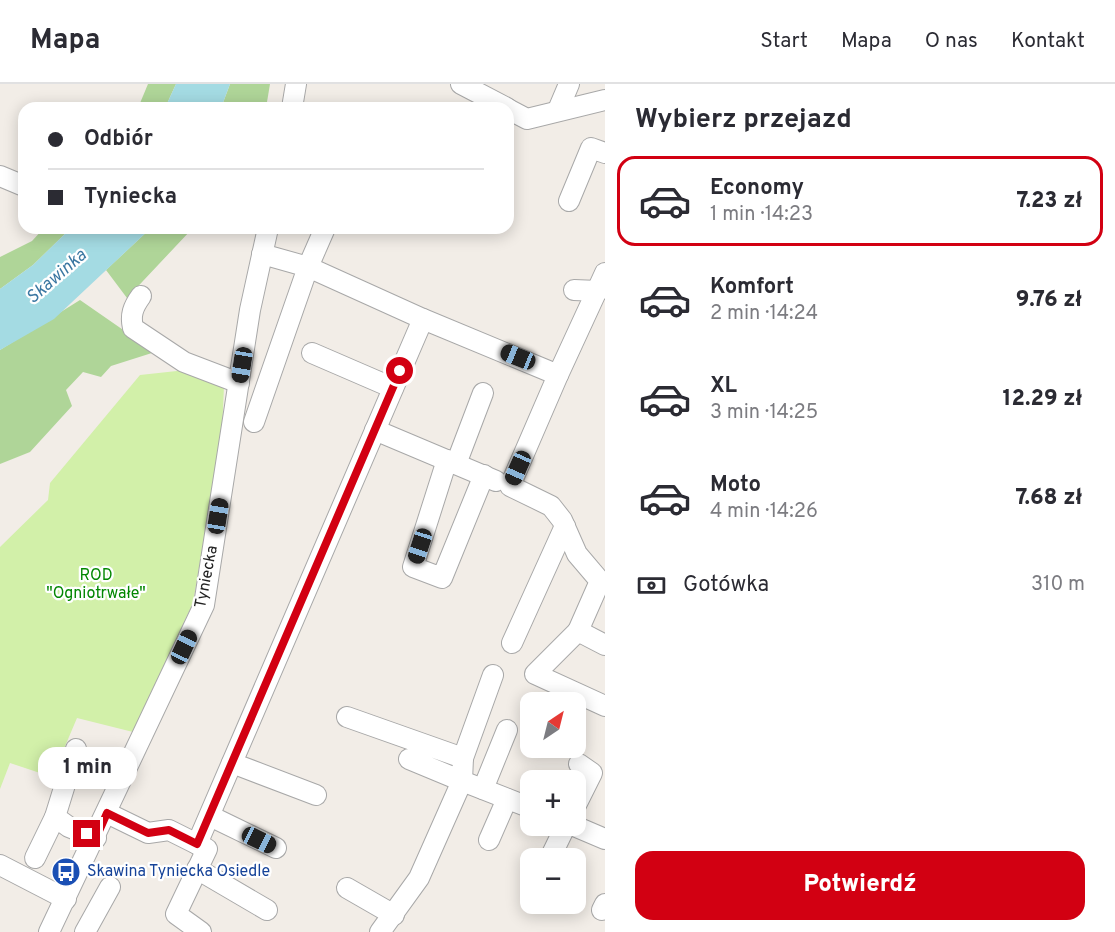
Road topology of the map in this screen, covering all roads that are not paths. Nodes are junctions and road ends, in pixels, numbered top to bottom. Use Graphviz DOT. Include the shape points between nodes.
graph roads {
  1 [pos="296,84"];
  2 [pos="461,84"];
  3 [pos="569,84"];
  4 [pos="605,100"];
  5 [pos="293,102"];
  6 [pos="492,102"];
  7 [pos="558,110"];
  8 [pos="514,113"];
  9 [pos="605,153"];
  10 [pos="0,176"];
  11 [pos="18,184"];
  12 [pos="569,201"];
  13 [pos="267,234"];
  14 [pos="322,234"];
  15 [pos="262,254"];
  16 [pos="308,267"];
  17 [pos="605,273"];
  18 [pos="574,290"];
  19 [pos="598,291"];
  20 [pos="141,296"];
  21 [pos="423,319"];
  22 [pos="312,353"];
  23 [pos="558,375"];
  24 [pos="239,383"];
  25 [pos="393,388"];
  26 [pos="483,393"];
  27 [pos="254,422"];
  28 [pos="375,430"];
  29 [pos="452,462"];
  30 [pos="484,476"];
  31 [pos="510,486"];
  32 [pos="566,526"];
  33 [pos="578,631"];
  34 [pos="512,642"];
  35 [pos="605,645"];
  36 [pos="493,675"];
  37 [pos="605,706"];
  38 [pos="347,717"];
  39 [pos="507,730"];
  40 [pos="76,749"];
  41 [pos="463,758"];
  42 [pos="410,759"];
  43 [pos="232,763"];
  44 [pos="462,781"];
  45 [pos="483,789"];
  46 [pos="316,795"];
  47 [pos="507,798"];
  48 [pos="520,803"];
  49 [pos="107,813"];
  50 [pos="55,816"];
  51 [pos="210,816"];
  52 [pos="586,831"];
  53 [pos="96,838"];
  54 [pos="605,839"];
  55 [pos="489,840"];
  56 [pos="197,844"];
  57 [pos="276,848"];
  58 [pos="35,858"];
  59 [pos="0,865"];
  60 [pos="197,869"];
  61 [pos="110,887"];
  62 [pos="347,888"];
  63 [pos="66,899"];
  64 [pos="267,910"];
  65 [pos="394,915"];
  66 [pos="50,932"];
  67 [pos="85,932"];
  68 [pos="201,932"];
  69 [pos="380,932"];
  1 -- 5 [label="street"];
  2 -- 6 [label="street"];
  3 -- 7 [label="street"];
  4 -- 7 [label="street"];
  7 -- 8 [label="street" via="527,119"];
  9 -- 12 [label="street" via="591,148"];
  10 -- 11 [label="street"];
  13 -- 15 [label="street, Tyniecka"];
  14 -- 16 [label="street"];
  15 -- 16 [label="street"];
  15 -- 24 [label="street, Tyniecka"];
  16 -- 21 [label="street"];
  16 -- 27 [label="street"];
  17 -- 19 [label="street"];
  18 -- 19 [label="street"];
  19 -- 23 [label="street"];
  20 -- 24 [label="street" via="133,307 133,328 184,362"];
  21 -- 23 [label="street"];
  21 -- 25 [label="street"];
  22 -- 25 [label="street"];
  23 -- 31 [label="street"];
  24 -- 49 [label="street, Tyniecka" via="204,604"];
  25 -- 28 [label="street"];
  26 -- 29 [label="street"];
  28 -- 29 [label="street"];
  28 -- 43 [label="street"];
  29 -- 30 [label="street"];
  29 -- 30 [label="street" via="413,567 442,578"];
  30 -- 31 [label="street"];
  31 -- 32 [label="street" via="551,506"];
  32 -- 33 [label="street" via="577,554 600,581"];
  32 -- 34 [label="street"];
  33 -- 35 [label="street"];
  33 -- 37 [label="street" via="535,674"];
  36 -- 41 [label="street"];
  38 -- 41 [label="street"];
  39 -- 45 [label="street"];
  40 -- 50 [label="street"];
  41 -- 44 [label="street"];
  42 -- 44 [label="street"];
  43 -- 46 [label="street"];
  43 -- 51 [label="street"];
  44 -- 45 [label="street"];
  44 -- 65 [label="street" via="419,879"];
  45 -- 47 [label="street"];
  47 -- 48 [label="street"];
  47 -- 55 [label="street"];
  49 -- 53 [label="street, Tyniecka"];
  49 -- 56 [label="street" via="148,833 169,830"];
  50 -- 53 [label="street" via="69,827"];
  50 -- 58 [label="street"];
  51 -- 56 [label="street"];
  51 -- 57 [label="street"];
  52 -- 54 [label="street"];
  53 -- 63 [label="street, Tyniecka"];
  56 -- 60 [label="street" via="207,849"];
  59 -- 63 [label="street"];
  60 -- 64 [label="street"];
  60 -- 68 [label="street" via="176,914"];
  61 -- 67 [label="street"];
  62 -- 65 [label="street"];
  63 -- 66 [label="street, Tyniecka"];
  65 -- 69 [label="street"];
}
